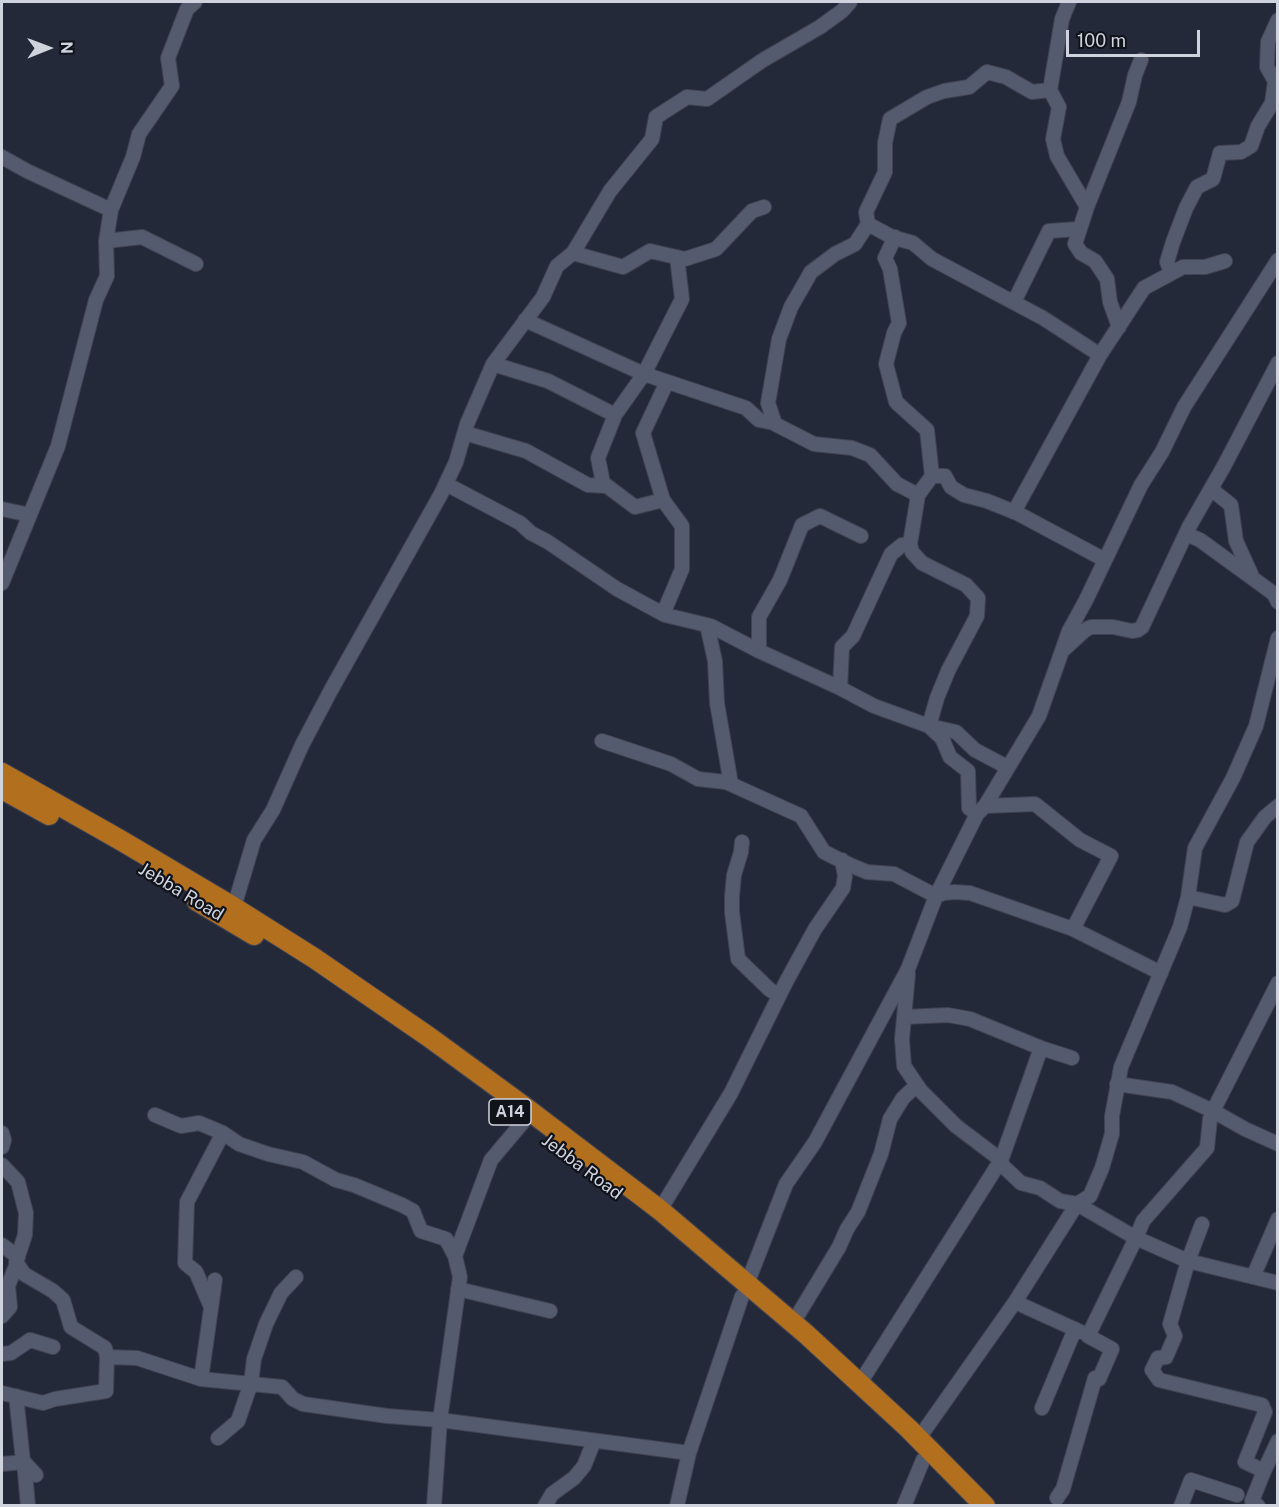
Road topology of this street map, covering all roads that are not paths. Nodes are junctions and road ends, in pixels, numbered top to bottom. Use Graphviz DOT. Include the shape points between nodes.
graph roads {
  1 [pos="195,2"];
  2 [pos="850,2"];
  3 [pos="1069,2"];
  4 [pos="1278,20"];
  5 [pos="1141,60"];
  6 [pos="1050,90"];
  7 [pos="2,157"];
  8 [pos="764,207"];
  9 [pos="1087,207"];
  10 [pos="111,210"];
  11 [pos="868,224"];
  12 [pos="1078,229"];
  13 [pos="895,237"];
  14 [pos="106,241"];
  15 [pos="573,253"];
  16 [pos="677,257"];
  17 [pos="1278,260"];
  18 [pos="1225,261"];
  19 [pos="196,264"];
  20 [pos="1171,272"];
  21 [pos="1014,302"];
  22 [pos="525,320"];
  23 [pos="1119,327"];
  24 [pos="1100,355"];
  25 [pos="1278,363"];
  26 [pos="494,364"];
  27 [pos="644,374"];
  28 [pos="667,382"];
  29 [pos="615,415"];
  30 [pos="774,423"];
  31 [pos="465,433"];
  32 [pos="932,476"];
  33 [pos="446,484"];
  34 [pos="606,486"];
  35 [pos="1211,489"];
  36 [pos="918,495"];
  37 [pos="663,500"];
  38 [pos="2,509"];
  39 [pos="1014,512"];
  40 [pos="30,515"];
  41 [pos="1186,534"];
  42 [pos="861,536"];
  43 [pos="910,544"];
  44 [pos="1105,560"];
  45 [pos="1253,579"];
  46 [pos="2,583"];
  47 [pos="1278,602"];
  48 [pos="663,614"];
  49 [pos="707,626"];
  50 [pos="1278,638"];
  51 [pos="759,651"];
  52 [pos="1061,653"];
  53 [pos="840,688"];
  54 [pos="928,726"];
  55 [pos="602,741"];
  56 [pos="1007,767"];
  57 [pos="2,773"];
  58 [pos="731,784"];
  59 [pos="2,789"];
  60 [pos="1278,806"];
  61 [pos="981,810"];
  62 [pos="742,842"];
  63 [pos="842,860"];
  64 [pos="936,896"];
  65 [pos="1188,897"];
  66 [pos="234,907"];
  67 [pos="1073,929"];
  68 [pos="908,969"];
  69 [pos="1161,973"];
  70 [pos="1278,983"];
  71 [pos="779,996"];
  72 [pos="904,1017"];
  73 [pos="1041,1048"];
  74 [pos="1072,1058"];
  75 [pos="1118,1084"];
  76 [pos="917,1085"];
  77 [pos="1214,1111"];
  78 [pos="155,1115"];
  79 [pos="523,1122"];
  80 [pos="2,1133"];
  81 [pos="223,1133"];
  82 [pos="1278,1144"];
  83 [pos="2,1147"];
  84 [pos="1001,1160"];
  85 [pos="2,1165"];
  86 [pos="1077,1204"];
  87 [pos="660,1210"];
  88 [pos="1278,1219"];
  89 [pos="1202,1224"];
  90 [pos="1136,1238"];
  91 [pos="2,1245"];
  92 [pos="456,1256"];
  93 [pos="18,1260"];
  94 [pos="1188,1261"];
  95 [pos="296,1277"];
  96 [pos="1253,1277"];
  97 [pos="215,1280"];
  98 [pos="1278,1283"];
  99 [pos="458,1289"];
  100 [pos="745,1290"];
  101 [pos="1015,1302"];
  102 [pos="211,1307"];
  103 [pos="550,1311"];
  104 [pos="2,1316"];
  105 [pos="793,1323"];
  106 [pos="1075,1329"];
  107 [pos="1088,1336"];
  108 [pos="53,1347"];
  109 [pos="2,1354"];
  110 [pos="107,1357"];
  111 [pos="201,1379"];
  112 [pos="251,1383"];
  113 [pos="860,1383"];
  114 [pos="2,1393"];
  115 [pos="16,1396"];
  116 [pos="1042,1408"];
  117 [pos="440,1420"];
  118 [pos="218,1438"];
  119 [pos="919,1438"];
  120 [pos="594,1441"];
  121 [pos="1278,1441"];
  122 [pos="689,1453"];
  123 [pos="923,1460"];
  124 [pos="24,1462"];
  125 [pos="2,1464"];
  126 [pos="1264,1471"];
  127 [pos="36,1475"];
  128 [pos="1057,1498"];
  129 [pos="1233,1500"];
  130 [pos="1255,1504"];
  131 [pos="27,1506"];
  132 [pos="434,1506"];
  133 [pos="545,1506"];
  134 [pos="676,1506"];
  135 [pos="904,1506"];
  136 [pos="966,1506"];
  137 [pos="986,1506"];
  138 [pos="1181,1506"];
  1 -- 10 [label="street" via="187,9 168,58 172,86 139,134"];
  2 -- 15 [label="street" via="820,27 707,99 687,97 656,117 652,140 610,191"];
  3 -- 6 [label="street" via="1062,20"];
  4 -- 20 [label="street" via="1268,42 1267,67 1275,81 1272,103 1251,146 1241,152 1220,153 1213,179 1197,187 1173,242 1167,262"];
  5 -- 9 [label="street" via="1129,102"];
  6 -- 9 [label="street" via="1059,107 1053,139 1057,156"];
  6 -- 11 [label="street" via="1032,92 1006,77 987,72 969,87 927,97 890,119 885,172 866,212"];
  7 -- 10 [label="street"];
  8 -- 16 [label="street" via="752,211 716,249 685,260"];
  9 -- 12 [label="street"];
  10 -- 14 [label="street"];
  11 -- 13 [label="street"];
  11 -- 30 [label="street" via="855,244 811,272 791,307 778,339 768,403"];
  12 -- 21 [label="street" via="1049,231"];
  12 -- 23 [label="street" via="1075,243 1107,279"];
  13 -- 21 [label="street" via="913,243 932,259"];
  13 -- 32 [label="street" via="885,258 899,323 886,364 896,402 927,430"];
  14 -- 19 [label="street" via="142,237"];
  14 -- 40 [label="street" via="107,276 96,300 58,446"];
  15 -- 16 [label="street" via="623,267 650,251"];
  15 -- 22 [label="street" via="557,266 543,297"];
  16 -- 27 [label="street" via="682,299"];
  17 -- 44 [label="street" via="1184,407"];
  18 -- 20 [label="street"];
  20 -- 23 [label="street" via="1144,288"];
  21 -- 24 [label="street"];
  22 -- 26 [label="street"];
  22 -- 27 [label="street"];
  23 -- 24 [label="street"];
  24 -- 39 [label="street"];
  25 -- 35 [label="street"];
  26 -- 29 [label="street" via="548,381"];
  26 -- 31 [label="street"];
  27 -- 28 [label="street"];
  27 -- 29 [label="street"];
  28 -- 30 [label="street" via="746,408 759,420"];
  28 -- 37 [label="street" via="643,433"];
  29 -- 34 [label="street" via="598,458"];
  30 -- 36 [label="street" via="814,444 852,448 870,455 897,484"];
  31 -- 33 [label="street"];
  31 -- 34 [label="street" via="526,451 588,485"];
  32 -- 36 [label="street"];
  32 -- 39 [label="street" via="945,476 951,487 964,495"];
  33 -- 48 [label="street" via="520,524 617,589"];
  33 -- 66 [label="street" via="322,707 273,810 254,840"];
  34 -- 37 [label="street" via="635,507"];
  35 -- 41 [label="street"];
  35 -- 45 [label="street" via="1231,506 1236,541"];
  36 -- 43 [label="street"];
  37 -- 48 [label="street" via="682,526 682,569"];
  38 -- 40 [label="street"];
  39 -- 44 [label="street"];
  40 -- 46 [label="street"];
  41 -- 45 [label="street"];
  41 -- 52 [label="street" via="1142,627 1091,627"];
  42 -- 51 [label="street" via="820,516 802,525 780,580 759,617"];
  43 -- 53 [label="street" via="891,554 853,636 842,647"];
  43 -- 54 [label="street" via="922,563 966,585 978,598 977,616 948,671"];
  44 -- 52 [label="street"];
  45 -- 47 [label="street" via="1274,594"];
  48 -- 49 [label="street"];
  49 -- 51 [label="street"];
  49 -- 58 [label="street"];
  50 -- 65 [label="street" via="1252,735 1195,848"];
  51 -- 53 [label="street"];
  52 -- 56 [label="street" via="1039,716"];
  53 -- 54 [label="street" via="874,706"];
  54 -- 56 [label="street" via="956,732 975,750"];
  54 -- 61 [label="street" via="942,738 950,757 968,771 969,808"];
  55 -- 58 [label="street" via="671,764 698,779"];
  56 -- 61 [label="street"];
  57 -- 66 [label="highway"];
  58 -- 63 [label="street" via="801,816 824,852"];
  59 -- 79 [label="highway, Jebba Road / A14" via="309,969"];
  60 -- 65 [label="street" via="1247,842 1232,901 1225,905"];
  61 -- 64 [label="street"];
  61 -- 67 [label="street" via="1035,804 1080,840 1111,856"];
  62 -- 71 [label="street" via="732,896 738,960"];
  63 -- 64 [label="street" via="867,872 894,874"];
  63 -- 71 [label="street" via="843,888 815,929"];
  64 -- 67 [label="street" via="970,893"];
  64 -- 68 [label="street"];
  65 -- 69 [label="street"];
  66 -- 87 [label="highway" via="429,1037"];
  67 -- 69 [label="street"];
  68 -- 72 [label="street"];
  68 -- 100 [label="street" via="815,1142 786,1184"];
  69 -- 75 [label="street" via="1128,1047"];
  70 -- 77 [label="street"];
  71 -- 87 [label="street" via="731,1093"];
  72 -- 73 [label="street" via="948,1015 970,1019"];
  72 -- 76 [label="street" via="904,1066"];
  73 -- 74 [label="street"];
  73 -- 84 [label="street"];
  75 -- 77 [label="street" via="1172,1092"];
  75 -- 86 [label="street" via="1112,1134 1102,1168 1090,1196"];
  76 -- 84 [label="street" via="956,1126"];
  76 -- 105 [label="street" via="890,1119 858,1212"];
  77 -- 82 [label="street"];
  77 -- 90 [label="street" via="1207,1148 1143,1221"];
  78 -- 81 [label="street" via="181,1126 199,1123"];
  79 -- 92 [label="street" via="491,1160"];
  79 -- 100 [label="highway, Jebba Road / A14"];
  80 -- 83 [label="street"];
  81 -- 92 [label="street" via="239,1144 303,1162 336,1180 402,1205 413,1211 421,1231 446,1239"];
  81 -- 102 [label="street" via="187,1202 185,1263 196,1272"];
  84 -- 86 [label="street" via="1021,1183 1040,1188 1060,1201"];
  84 -- 113 [label="street"];
  85 -- 93 [label="street" via="18,1182 25,1206 25,1235"];
  86 -- 90 [label="street"];
  86 -- 101 [label="street"];
  87 -- 100 [label="highway"];
  88 -- 96 [label="street"];
  89 -- 94 [label="street"];
  90 -- 94 [label="street"];
  90 -- 107 [label="street"];
  91 -- 93 [label="street"];
  92 -- 99 [label="street"];
  93 -- 104 [label="street" via="8,1286 10,1307"];
  93 -- 110 [label="street" via="24,1274 63,1300 71,1327 105,1348"];
  94 -- 96 [label="street"];
  94 -- 126 [label="street" via="1170,1323 1174,1336 1166,1357 1158,1358 1152,1370 1159,1380 1262,1405 1265,1413 1245,1462"];
  95 -- 112 [label="street" via="281,1293 266,1324 254,1359"];
  96 -- 98 [label="street"];
  97 -- 102 [label="street"];
  99 -- 103 [label="street"];
  99 -- 117 [label="street"];
  100 -- 105 [label="highway"];
  100 -- 122 [label="street"];
  100 -- 123 [label="highway, Jebba Road / A14"];
  101 -- 106 [label="street"];
  101 -- 119 [label="street"];
  102 -- 111 [label="street"];
  105 -- 113 [label="highway"];
  106 -- 107 [label="street"];
  106 -- 116 [label="street"];
  107 -- 128 [label="street" via="1112,1349 1099,1379 1095,1378 1063,1489"];
  108 -- 109 [label="street" via="30,1340 11,1353"];
  110 -- 111 [label="street" via="137,1358"];
  110 -- 115 [label="street" via="106,1391 43,1403"];
  111 -- 112 [label="street"];
  112 -- 117 [label="street" via="282,1387 303,1404"];
  112 -- 118 [label="street" via="238,1421"];
  113 -- 119 [label="highway"];
  114 -- 115 [label="street"];
  115 -- 124 [label="street"];
  117 -- 120 [label="street"];
  117 -- 132 [label="street"];
  119 -- 137 [label="highway"];
  120 -- 122 [label="street"];
  120 -- 133 [label="street" via="584,1466 552,1494"];
  121 -- 126 [label="street"];
  122 -- 134 [label="street"];
  123 -- 135 [label="street"];
  123 -- 136 [label="highway, Jebba Road / A14"];
  124 -- 125 [label="street"];
  124 -- 127 [label="street"];
  124 -- 131 [label="street"];
  126 -- 130 [label="street"];
  129 -- 130 [label="street"];
  129 -- 138 [label="street" via="1191,1480"];
}
